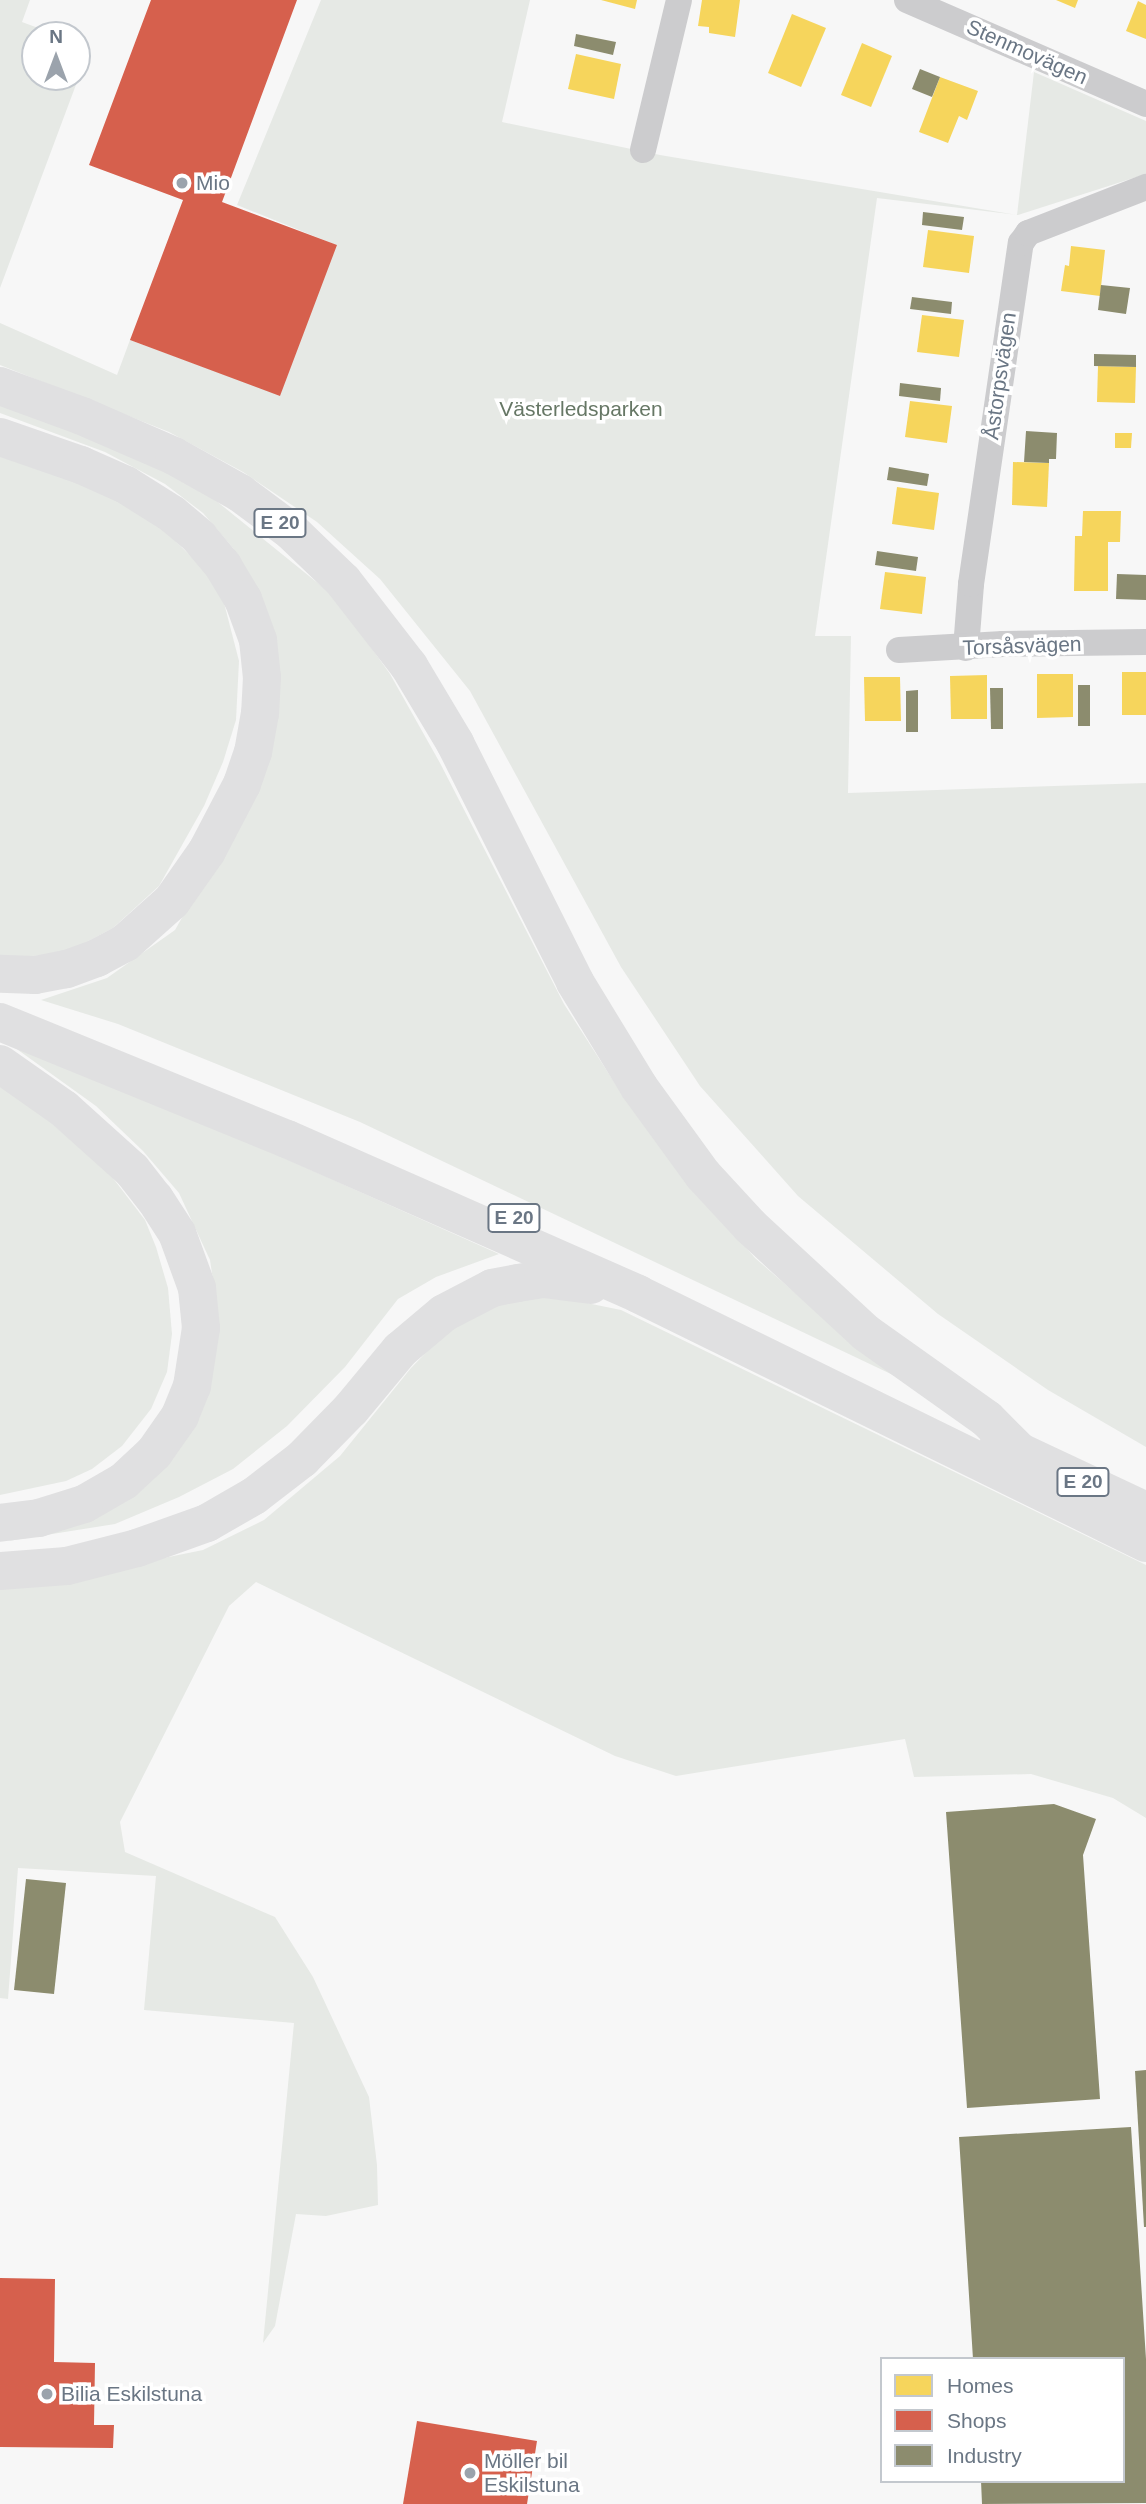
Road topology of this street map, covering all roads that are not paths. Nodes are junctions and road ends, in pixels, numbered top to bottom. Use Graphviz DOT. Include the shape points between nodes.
graph roads {
  1 [pos="679,0"];
  2 [pos="907,0"];
  3 [pos="1146,104"];
  4 [pos="643,150"];
  5 [pos="1146,187"];
  6 [pos="0,386"];
  7 [pos="0,437"];
  8 [pos="1146,642"];
  9 [pos="966,648"];
  10 [pos="899,650"];
  11 [pos="0,974"];
  12 [pos="0,1000"];
  13 [pos="0,1022"];
  14 [pos="0,1064"];
  15 [pos="638,1294"];
  16 [pos="1021,1453"];
  17 [pos="1146,1511"];
  18 [pos="0,1522"];
  19 [pos="1146,1544"];
  20 [pos="0,1571"];
  1 -- 4 [label="street"];
  2 -- 3 [label="street, Stenmovägen"];
  5 -- 9 [label="street, Åstorpsvägen" via="1028,233 1021,243 973,570"];
  6 -- 16 [label="highway, E 20" via="82,416 240,493 291,531 343,581 409,666 454,743 575,982 639,1087 704,1175 750,1226 866,1333 987,1419"];
  7 -- 11 [label="highway" via="125,485 199,537 243,599 258,640 262,677 253,751 242,784 207,851 172,901 142,930 97,958 35,975"];
  8 -- 9 [label="street, Torsåsvägen"];
  9 -- 10 [label="street, Torsåsvägen"];
  12 -- 16 [label="highway, E 20" via="462,1195"];
  13 -- 15 [label="highway, E 20" via="287,1139"];
  14 -- 18 [label="highway" via="65,1109 132,1170 155,1199 177,1233 197,1288 201,1328 192,1386 180,1416 154,1453 124,1481 84,1504 39,1518"];
  15 -- 19 [label="highway, E 20"];
  15 -- 20 [label="highway, E 20" via="543,1279 492,1288 436,1318 400,1350 302,1459 230,1510 137,1548 67,1566"];
  16 -- 17 [label="highway, E 20"];
}
